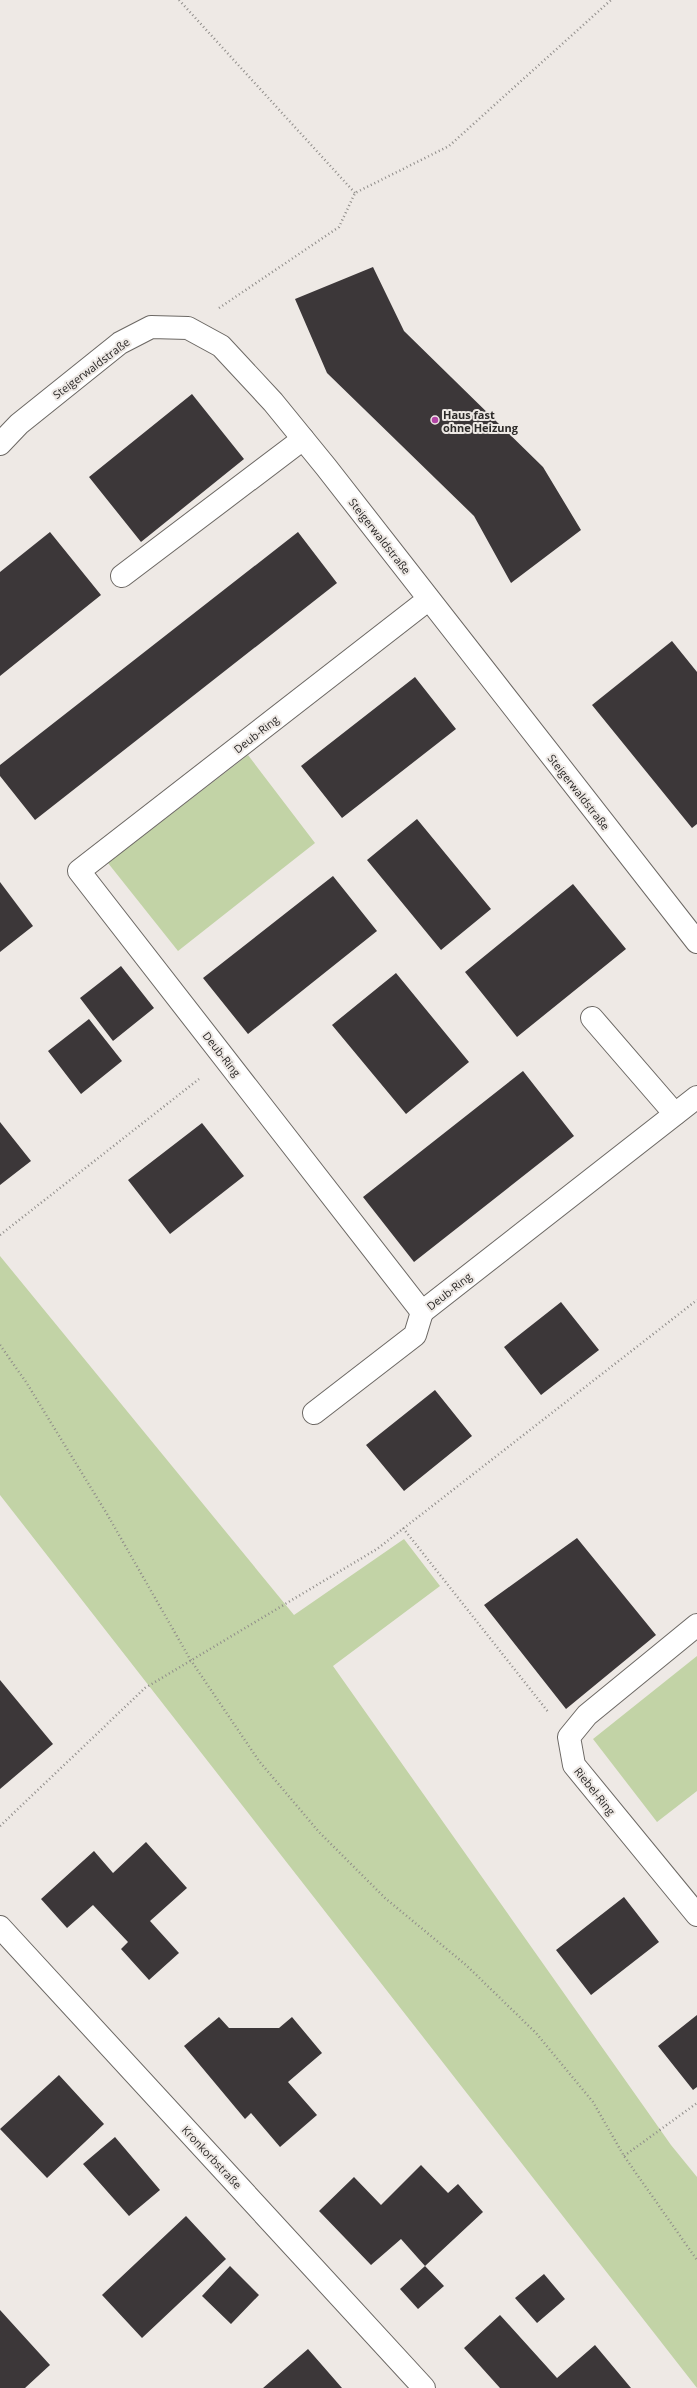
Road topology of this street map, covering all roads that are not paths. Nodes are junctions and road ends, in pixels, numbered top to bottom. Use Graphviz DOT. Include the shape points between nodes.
graph roads {
  1 [pos="303,439"];
  2 [pos="0,444"];
  3 [pos="122,576"];
  4 [pos="429,600"];
  5 [pos="697,942"];
  6 [pos="592,1018"];
  7 [pos="697,1097"];
  8 [pos="675,1114"];
  9 [pos="422,1312"];
  10 [pos="314,1413"];
  11 [pos="697,1626"];
  12 [pos="697,1915"];
  13 [pos="0,1927"];
  14 [pos="424,2388"];
  1 -- 2 [label="street, Steigerwaldstraße" via="221,346 188,328 151,327 120,343 25,419"];
  1 -- 3 [label="street"];
  1 -- 4 [label="street, Steigerwaldstraße"];
  4 -- 5 [label="street, Steigerwaldstraße"];
  4 -- 9 [label="street, Deub-Ring" via="79,871"];
  6 -- 8 [label="street"];
  7 -- 8 [label="street, Deub-Ring"];
  8 -- 9 [label="street, Deub-Ring"];
  9 -- 10 [label="street" via="415,1335"];
  11 -- 12 [label="street, Riebel-Ring" via="588,1715 568,1737 574,1765"];
  13 -- 14 [label="street, Kronkorbstraße"];
}
